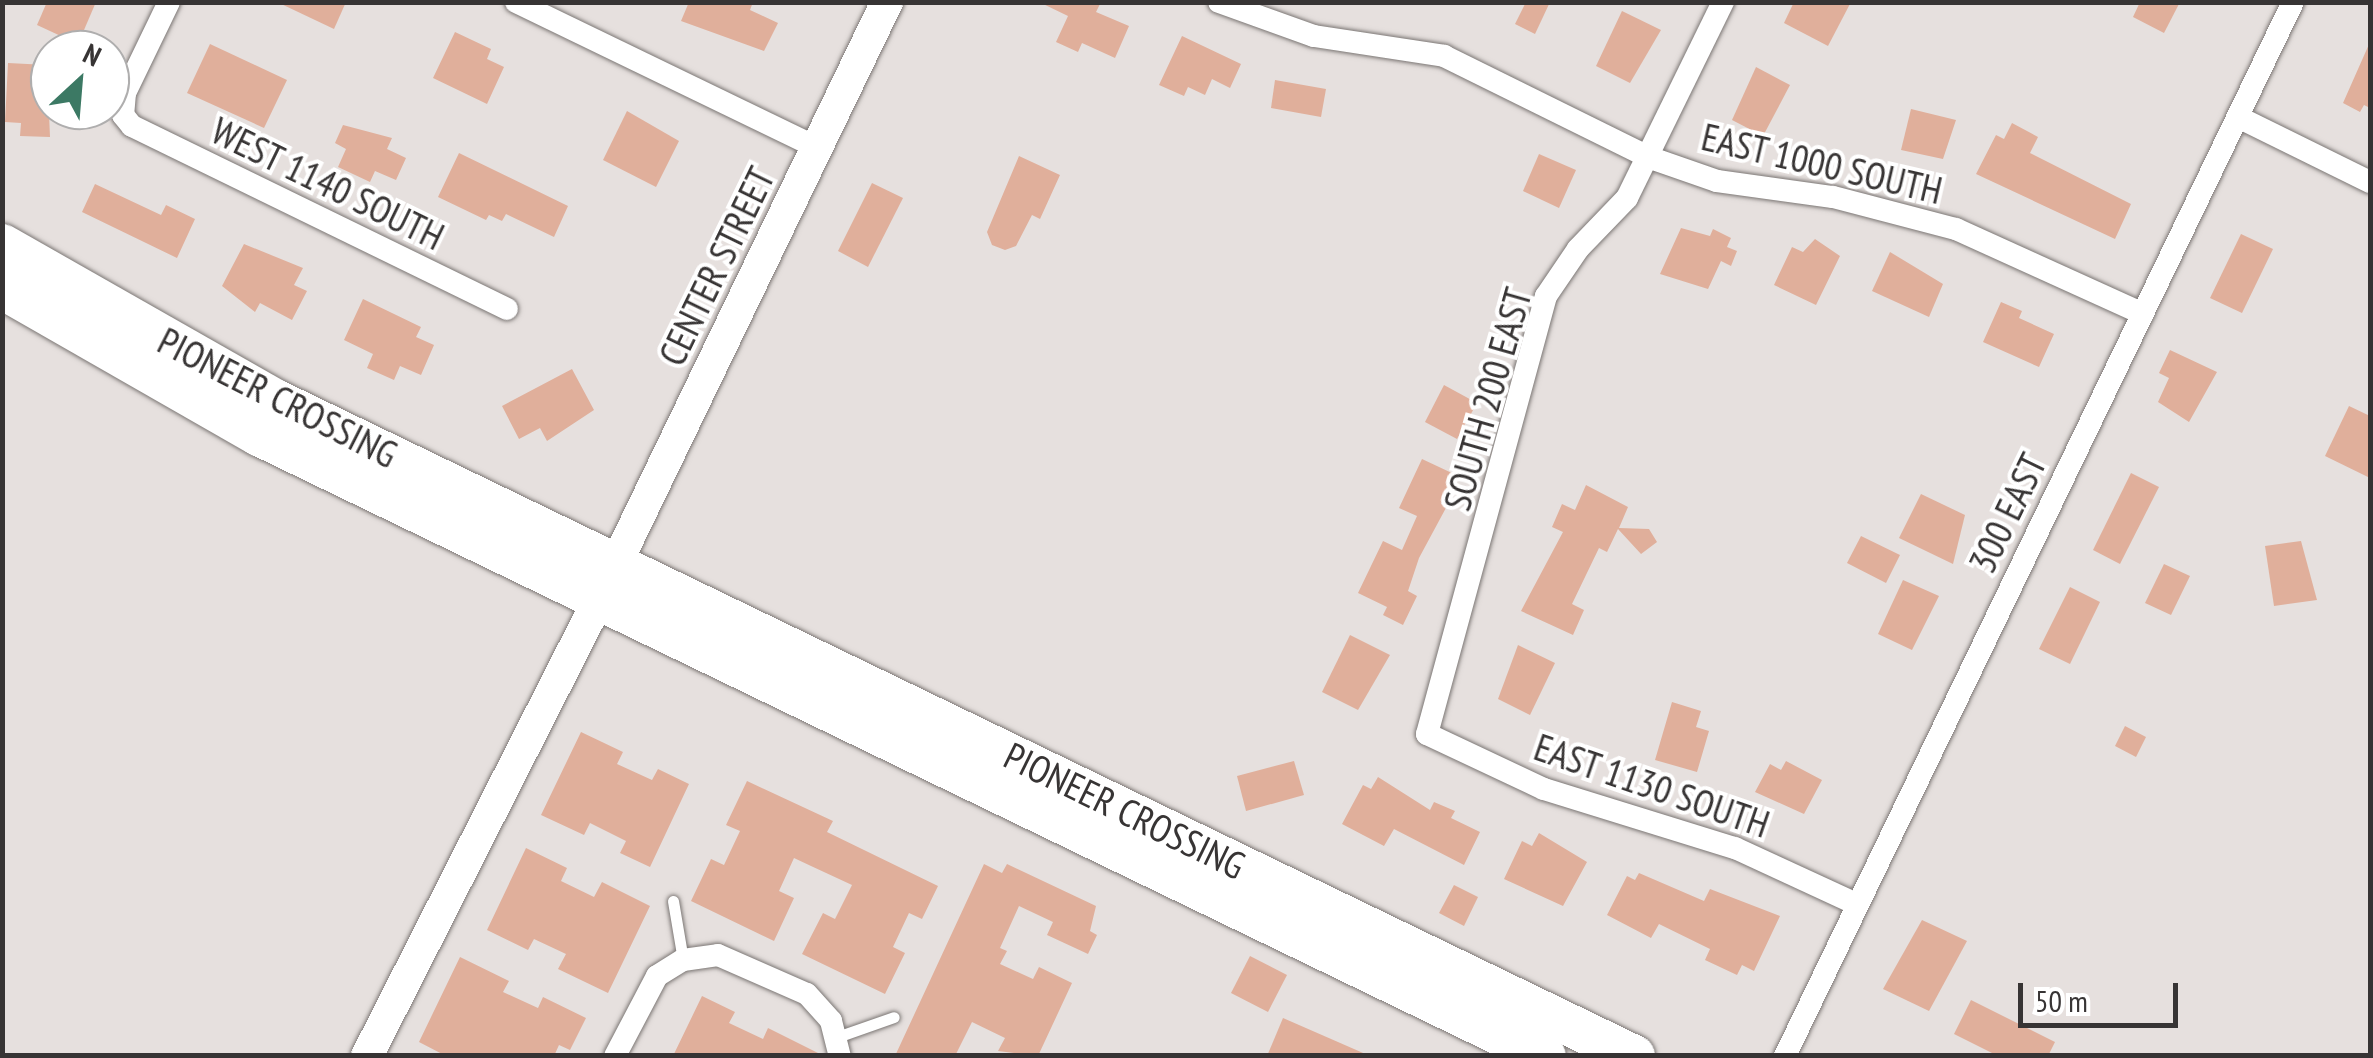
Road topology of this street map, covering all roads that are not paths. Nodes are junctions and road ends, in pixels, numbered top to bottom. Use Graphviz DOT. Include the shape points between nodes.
graph roads {
  1 [pos="168,2"];
  2 [pos="516,2"];
  3 [pos="887,2"];
  4 [pos="1219,2"];
  5 [pos="1723,2"];
  6 [pos="2293,2"];
  7 [pos="2238,117"];
  8 [pos="818,148"];
  9 [pos="1648,156"];
  10 [pos="2370,182"];
  11 [pos="2,245"];
  12 [pos="2,288"];
  13 [pos="507,309"];
  14 [pos="2143,314"];
  15 [pos="551,554"];
  16 [pos="607,582"];
  17 [pos="1427,734"];
  18 [pos="672,901"];
  19 [pos="1854,903"];
  20 [pos="690,958"];
  21 [pos="894,1016"];
  22 [pos="838,1046"];
  23 [pos="366,1056"];
  24 [pos="615,1056"];
  25 [pos="1546,1056"];
  26 [pos="1634,1056"];
  27 [pos="1785,1056"];
  1 -- 13 [label="street, WEST 1140 SOUTH" via="134,70 123,116"];
  2 -- 8 [label="street"];
  3 -- 8 [label="street, CENTER STREET"];
  4 -- 9 [label="street, EAST 1000 SOUTH" via="1314,36 1444,56"];
  5 -- 9 [label="street, SOUTH 200 EAST"];
  6 -- 7 [label="street, 300 EAST"];
  7 -- 10 [label="street"];
  7 -- 14 [label="street, 300 EAST"];
  8 -- 16 [label="street, CENTER STREET"];
  9 -- 14 [label="street, EAST 1000 SOUTH" via="1718,181 1833,196 1956,229"];
  9 -- 17 [label="street, SOUTH 200 EAST" via="1626,198 1578,248 1546,296"];
  11 -- 15 [label="highway, PIONEER CROSSING"];
  12 -- 15 [label="highway, PIONEER CROSSING" via="259,435"];
  14 -- 19 [label="street, 300 EAST"];
  15 -- 16 [label="highway"];
  16 -- 23 [label="street, CENTER STREET"];
  16 -- 25 [label="highway, PIONEER CROSSING"];
  16 -- 26 [label="highway, PIONEER CROSSING"];
  17 -- 19 [label="street, EAST 1130 SOUTH" via="1544,789 1735,848"];
  18 -- 20 [label="lane"];
  19 -- 27 [label="street, 300 EAST"];
  20 -- 22 [label="street" via="732,959 807,994"];
  20 -- 24 [label="street" via="650,984"];
  21 -- 22 [label="lane"];
}
